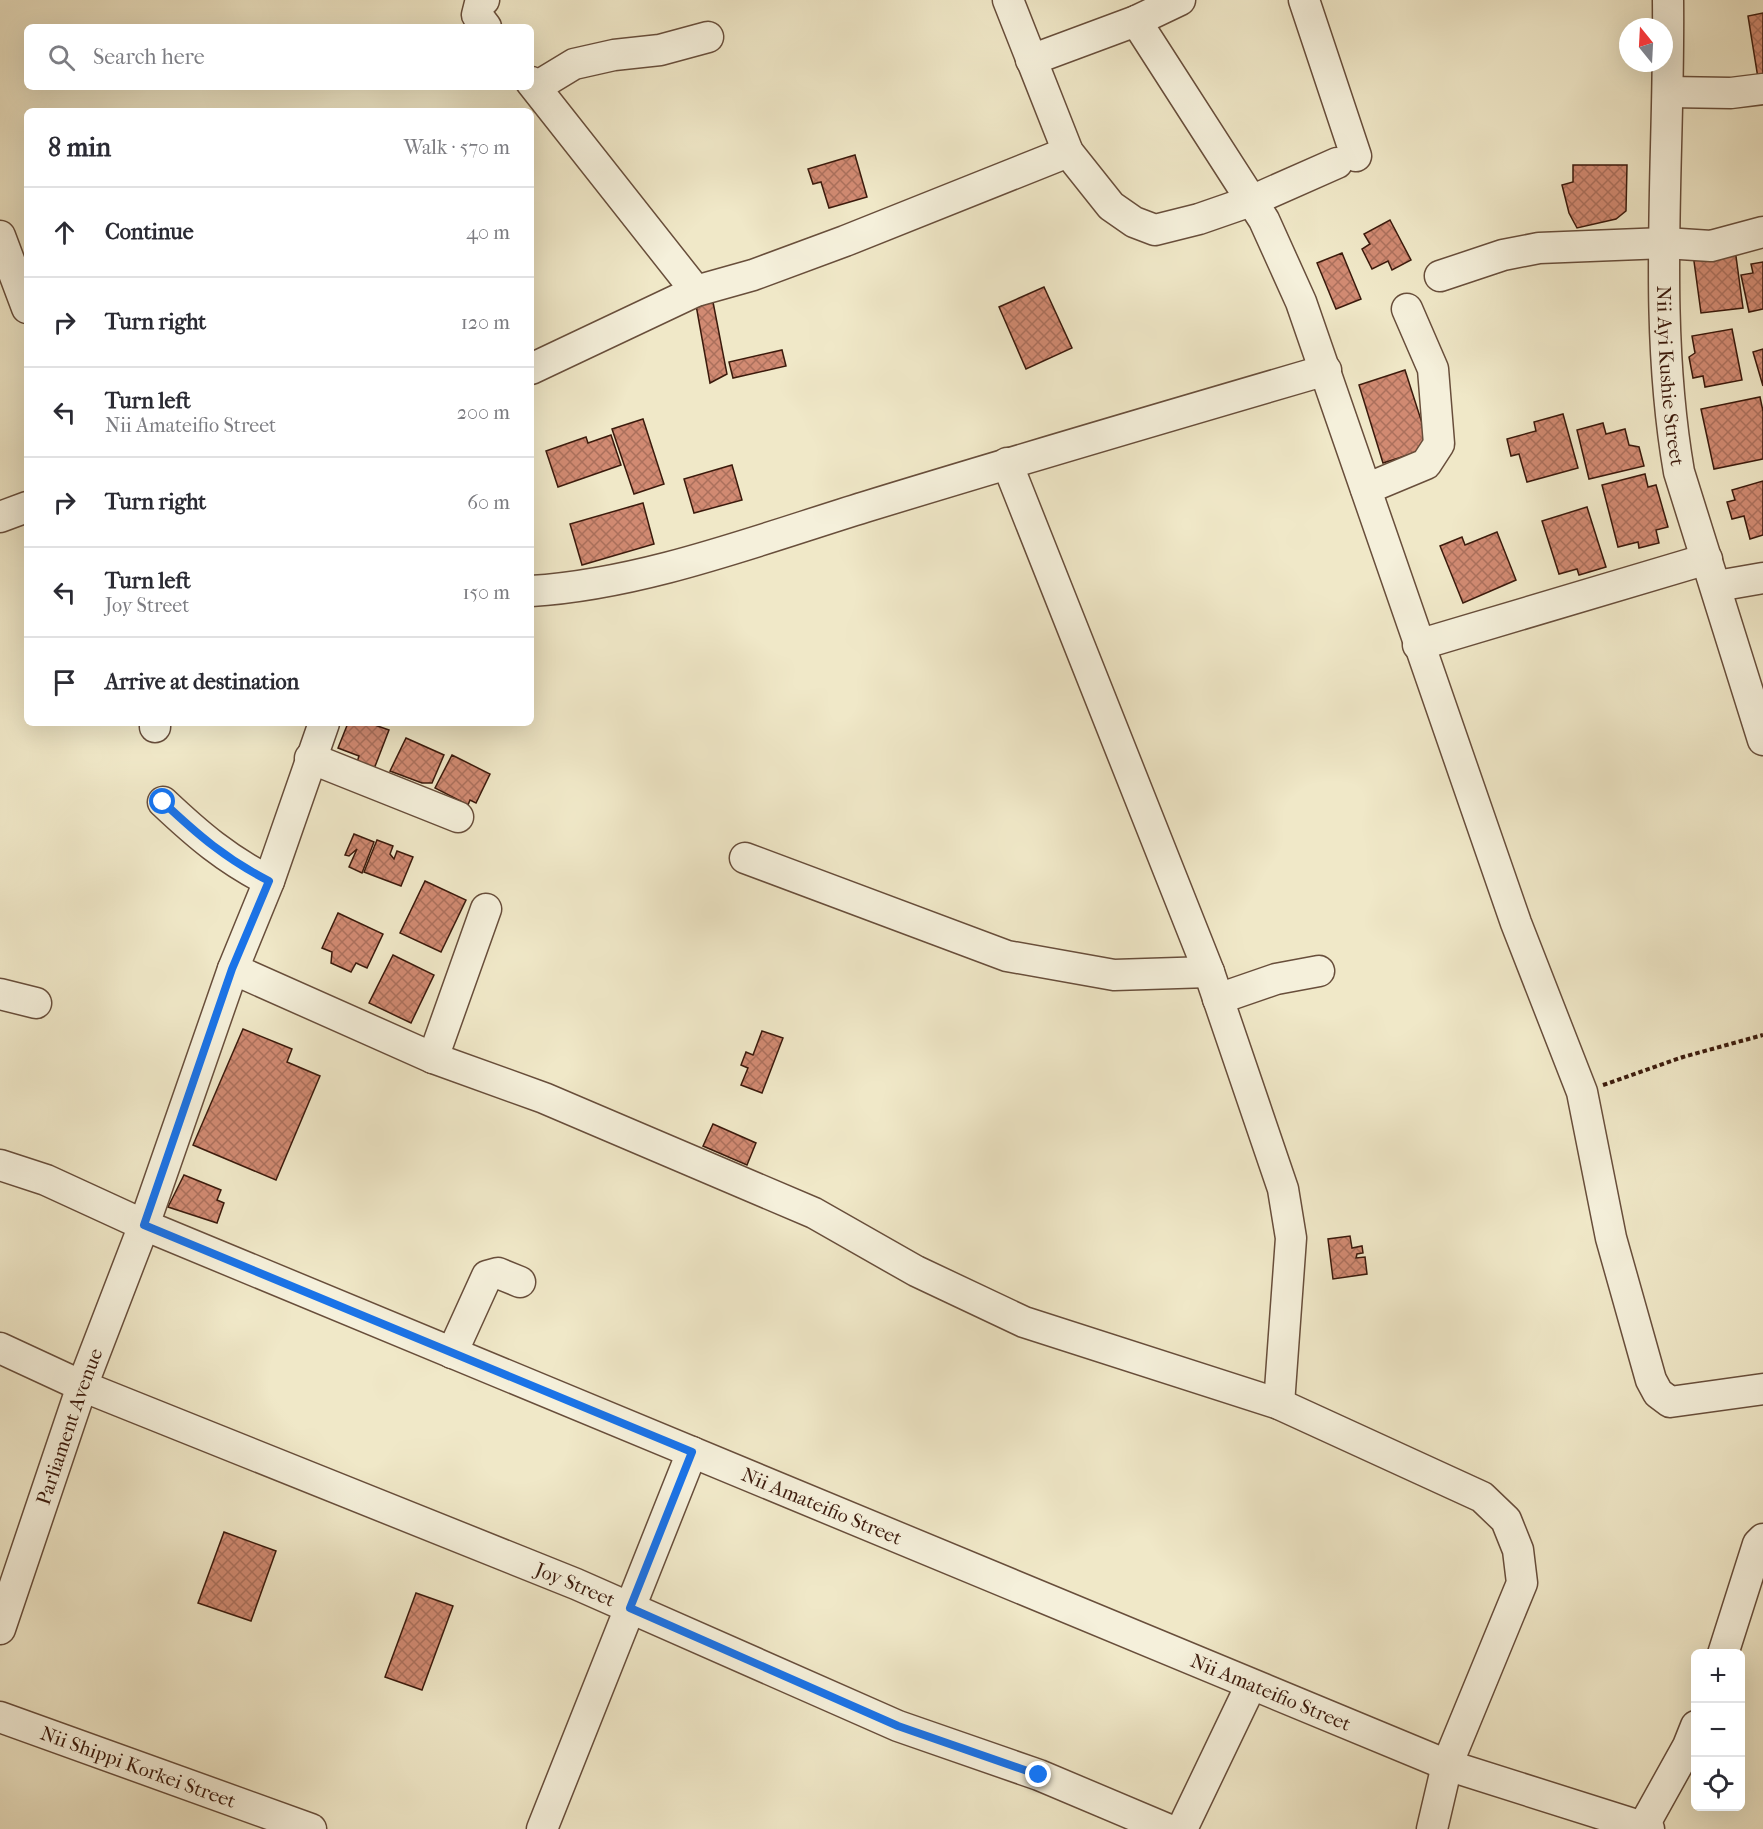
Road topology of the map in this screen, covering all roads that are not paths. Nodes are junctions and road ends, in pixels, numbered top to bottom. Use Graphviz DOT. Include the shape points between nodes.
graph roads {
  1 [pos="484,0"];
  2 [pos="1008,0"];
  3 [pos="1180,0"];
  4 [pos="1304,0"];
  5 [pos="1668,0"];
  6 [pos="1136,21"];
  7 [pos="484,24"];
  8 [pos="708,37"];
  9 [pos="1031,60"];
  10 [pos="534,84"];
  11 [pos="534,85"];
  12 [pos="1763,89"];
  13 [pos="1670,92"];
  14 [pos="1068,152"];
  15 [pos="1251,201"];
  16 [pos="1763,232"];
  17 [pos="0,236"];
  18 [pos="1665,243"];
  19 [pos="1440,276"];
  20 [pos="696,291"];
  21 [pos="24,300"];
  22 [pos="1407,309"];
  23 [pos="534,368"];
  24 [pos="1326,370"];
  25 [pos="1006,464"];
  26 [pos="1366,489"];
  27 [pos="24,508"];
  28 [pos="0,518"];
  29 [pos="1712,572"];
  30 [pos="1763,578"];
  31 [pos="534,591"];
  32 [pos="1418,645"];
  33 [pos="323,726"];
  34 [pos="1763,740"];
  35 [pos="310,758"];
  36 [pos="163,802"];
  37 [pos="458,817"];
  38 [pos="745,858"];
  39 [pos="269,881"];
  40 [pos="486,909"];
  41 [pos="232,969"];
  42 [pos="1319,971"];
  43 [pos="1213,985"];
  44 [pos="0,994"];
  45 [pos="36,1003"];
  46 [pos="434,1058"];
  47 [pos="0,1165"];
  48 [pos="144,1225"];
  49 [pos="520,1282"];
  50 [pos="0,1348"];
  51 [pos="452,1353"];
  52 [pos="82,1386"];
  53 [pos="1763,1389"];
  54 [pos="1279,1404"];
  55 [pos="692,1452"];
  56 [pos="1763,1539"];
  57 [pos="630,1608"];
  58 [pos="0,1629"];
  59 [pos="1724,1649"];
  60 [pos="1251,1685"];
  61 [pos="0,1717"];
  62 [pos="1691,1737"];
  63 [pos="1447,1765"];
  64 [pos="293,1826"];
  65 [pos="1646,1828"];
  66 [pos="542,1829"];
  67 [pos="1167,1829"];
  68 [pos="1182,1829"];
  69 [pos="1432,1829"];
  1 -- 7 [label="street" via="477,15"];
  2 -- 9 [label="street"];
  3 -- 6 [label="street"];
  4 -- 15 [label="street" via="1346,160"];
  5 -- 13 [label="street, Nii Ayi Kushie Street"];
  6 -- 9 [label="street"];
  6 -- 15 [label="street"];
  8 -- 10 [label="street" via="660,50 574,64"];
  9 -- 14 [label="street"];
  11 -- 20 [label="street"];
  12 -- 13 [label="street"];
  13 -- 18 [label="street, Nii Ayi Kushie Street"];
  14 -- 15 [label="street" via="1111,206 1134,222 1155,230"];
  14 -- 20 [label="street" via="845,241"];
  15 -- 24 [label="street" via="1264,220 1301,302"];
  16 -- 18 [label="street" via="1711,246"];
  17 -- 21 [label="street"];
  18 -- 19 [label="street" via="1539,248 1503,255"];
  18 -- 29 [label="street, Nii Ayi Kushie Street" via="1671,429 1678,472"];
  20 -- 23 [label="street"];
  22 -- 26 [label="street" via="1433,369 1439,444 1426,464"];
  24 -- 25 [label="street"];
  24 -- 26 [label="street"];
  25 -- 31 [label="street" via="669,567"];
  25 -- 43 [label="street"];
  26 -- 32 [label="street"];
  27 -- 28 [label="street"];
  29 -- 30 [label="street"];
  29 -- 32 [label="street"];
  29 -- 34 [label="street, Nii Ayi Kushie Street"];
  32 -- 53 [label="street" via="1516,923 1582,1092 1611,1238 1651,1380 1658,1393 1670,1402"];
  33 -- 35 [label="street, Parliament Avenue"];
  35 -- 37 [label="street"];
  35 -- 39 [label="street, Parliament Avenue"];
  36 -- 39 [label="street" via="207,844"];
  38 -- 43 [label="street" via="1007,956 1114,975"];
  39 -- 41 [label="street, Parliament Avenue"];
  40 -- 46 [label="street"];
  41 -- 46 [label="street"];
  41 -- 48 [label="street, Parliament Avenue"];
  42 -- 43 [label="street"];
  43 -- 54 [label="street" via="1283,1189 1291,1238"];
  44 -- 45 [label="street"];
  46 -- 54 [label="street" via="544,1098 814,1213 916,1271 1024,1322"];
  47 -- 48 [label="street, Nii Amateifio Street" via="46,1180"];
  48 -- 51 [label="street, Nii Amateifio Street"];
  48 -- 52 [label="street, Parliament Avenue"];
  49 -- 51 [label="street" via="498,1273 487,1276"];
  50 -- 52 [label="street, Joy Street"];
  51 -- 55 [label="street, Nii Amateifio Street"];
  52 -- 57 [label="street, Joy Street"];
  52 -- 58 [label="street, Parliament Avenue"];
  54 -- 63 [label="street" via="1482,1497 1506,1520 1518,1550 1522,1583"];
  55 -- 57 [label="street"];
  55 -- 60 [label="street, Nii Amateifio Street"];
  56 -- 59 [label="street" via="1758,1544"];
  57 -- 66 [label="street"];
  57 -- 67 [label="street, Joy Street" via="898,1726 1039,1775"];
  60 -- 63 [label="street, Nii Amateifio Street"];
  60 -- 68 [label="street"];
  61 -- 64 [label="street, Nii Shippi Korkei Street"];
  62 -- 65 [label="street"];
  63 -- 65 [label="street, Nii Amateifio Street"];
  63 -- 69 [label="street"];
}
